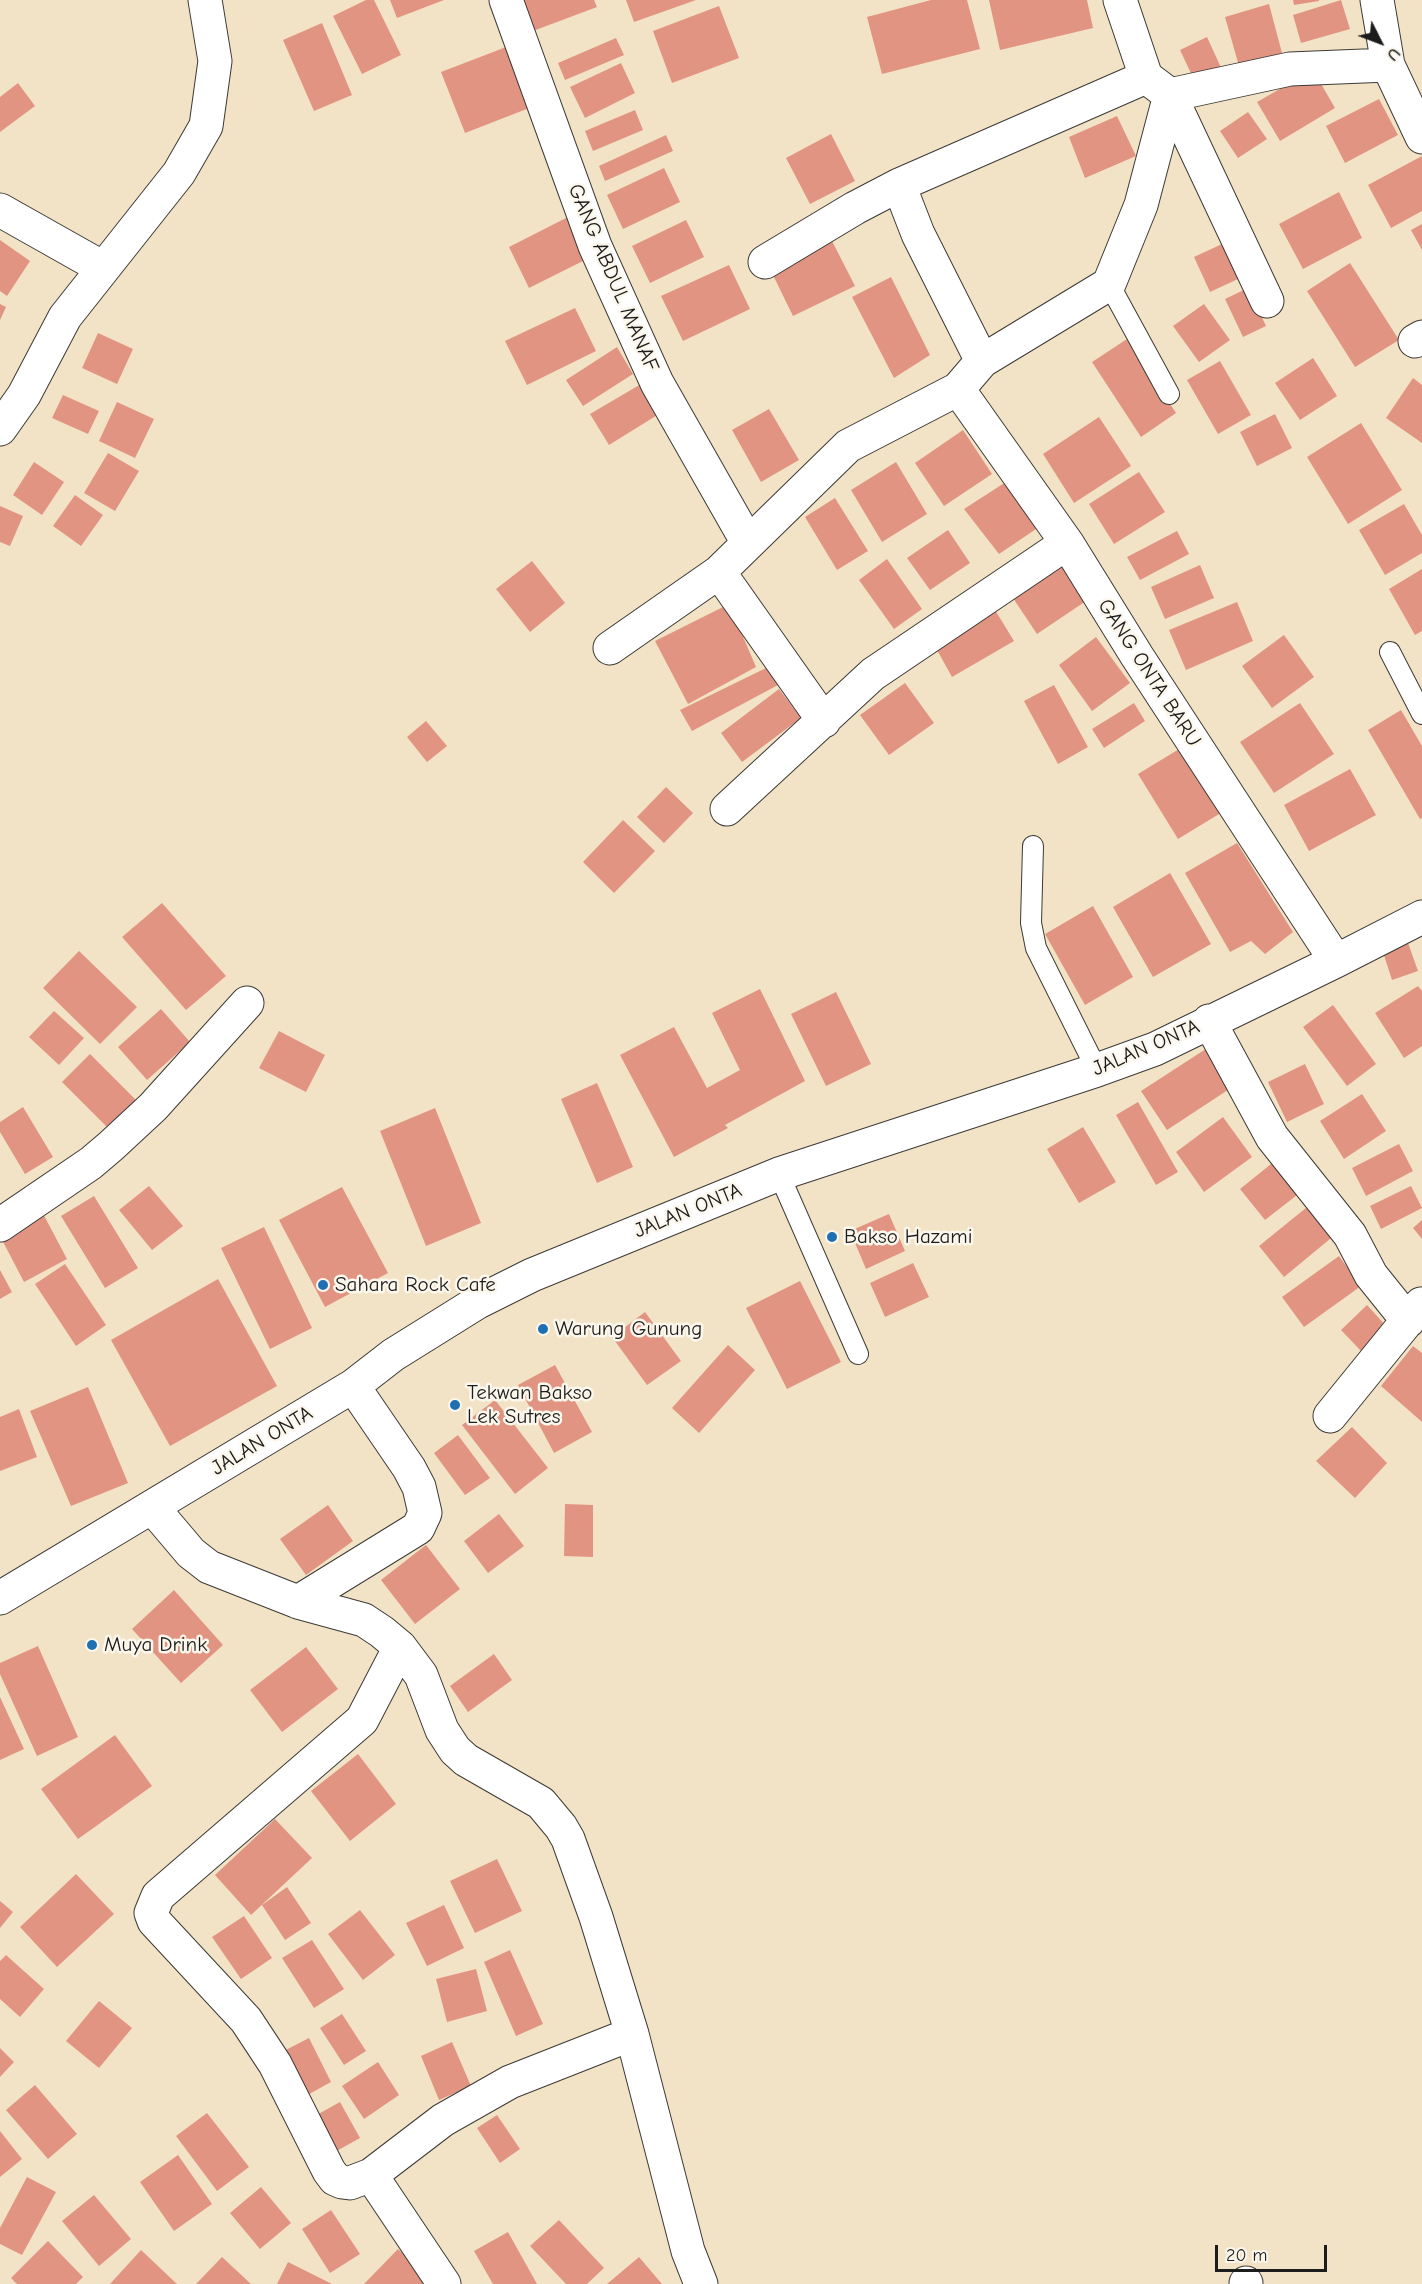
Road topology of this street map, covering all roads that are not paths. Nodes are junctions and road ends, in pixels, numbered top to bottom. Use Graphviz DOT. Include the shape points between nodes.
graph roads {
  1 [pos="205,0"];
  2 [pos="506,0"];
  3 [pos="1120,0"];
  4 [pos="1377,0"];
  5 [pos="1388,65"];
  6 [pos="1158,86"];
  7 [pos="1422,137"];
  8 [pos="899,185"];
  9 [pos="0,210"];
  10 [pos="765,262"];
  11 [pos="102,268"];
  12 [pos="1109,284"];
  13 [pos="1267,301"];
  14 [pos="982,361"];
  15 [pos="958,389"];
  16 [pos="1169,394"];
  17 [pos="0,429"];
  18 [pos="748,543"];
  19 [pos="1067,543"];
  20 [pos="719,572"];
  21 [pos="610,648"];
  22 [pos="1390,652"];
  23 [pos="1422,714"];
  24 [pos="824,721"];
  25 [pos="727,809"];
  26 [pos="1033,846"];
  27 [pos="1422,917"];
  28 [pos="1336,961"];
  29 [pos="247,1003"];
  30 [pos="1209,1021"];
  31 [pos="1097,1070"];
  32 [pos="779,1174"];
  33 [pos="0,1226"];
  34 [pos="1415,1312"];
  35 [pos="858,1354"];
  36 [pos="353,1386"];
  37 [pos="1330,1416"];
  38 [pos="152,1507"];
  39 [pos="0,1599"];
  40 [pos="298,1602"];
  41 [pos="400,1647"];
  42 [pos="632,2034"];
  43 [pos="371,2175"];
  44 [pos="444,2284"];
  45 [pos="701,2284"];
  1 -- 11 [label="street" via="215,62 206,126 179,173"];
  2 -- 18 [label="street, GANG ABDUL MANAF" via="595,246 657,383"];
  3 -- 6 [label="street"];
  4 -- 5 [label="street"];
  5 -- 6 [label="street" via="1290,69"];
  5 -- 7 [label="street"];
  6 -- 8 [label="street"];
  6 -- 12 [label="street" via="1141,205"];
  6 -- 13 [label="street"];
  8 -- 10 [label="street"];
  8 -- 14 [label="street" via="918,234"];
  9 -- 11 [label="street"];
  11 -- 17 [label="street" via="65,317 24,395"];
  12 -- 14 [label="street"];
  12 -- 16 [label="lane"];
  14 -- 15 [label="street"];
  15 -- 18 [label="street" via="848,446"];
  15 -- 19 [label="street, GANG ONTA BARU"];
  18 -- 20 [label="street"];
  19 -- 24 [label="street" via="873,674"];
  19 -- 28 [label="street, GANG ONTA BARU"];
  20 -- 21 [label="street"];
  20 -- 24 [label="street"];
  22 -- 23 [label="lane"];
  24 -- 25 [label="street"];
  26 -- 31 [label="lane" via="1031,923 1036,948"];
  27 -- 28 [label="street, JALAN ONTA"];
  28 -- 30 [label="street, JALAN ONTA"];
  29 -- 33 [label="street" via="153,1107 111,1146"];
  30 -- 31 [label="street, JALAN ONTA" via="1155,1049"];
  30 -- 34 [label="street" via="1272,1137 1350,1235 1371,1275"];
  31 -- 32 [label="street, JALAN ONTA"];
  32 -- 35 [label="lane"];
  32 -- 36 [label="street, JALAN ONTA" via="532,1275 477,1302 393,1355"];
  34 -- 37 [label="street"];
  36 -- 38 [label="street, JALAN ONTA"];
  36 -- 40 [label="street" via="409,1468 419,1487 425,1513 418,1528"];
  38 -- 39 [label="street, JALAN ONTA"];
  38 -- 40 [label="street" via="190,1553 209,1567"];
  40 -- 41 [label="street" via="364,1620"];
  41 -- 42 [label="street" via="421,1675 442,1730 455,1750 541,1803 561,1827 596,1917"];
  41 -- 43 [label="street" via="362,1720 158,1896 151,1913 262,2043 335,2179 350,2183"];
  42 -- 43 [label="street" via="510,2082 443,2120"];
  42 -- 45 [label="street" via="688,2251"];
  43 -- 44 [label="street"];
}
